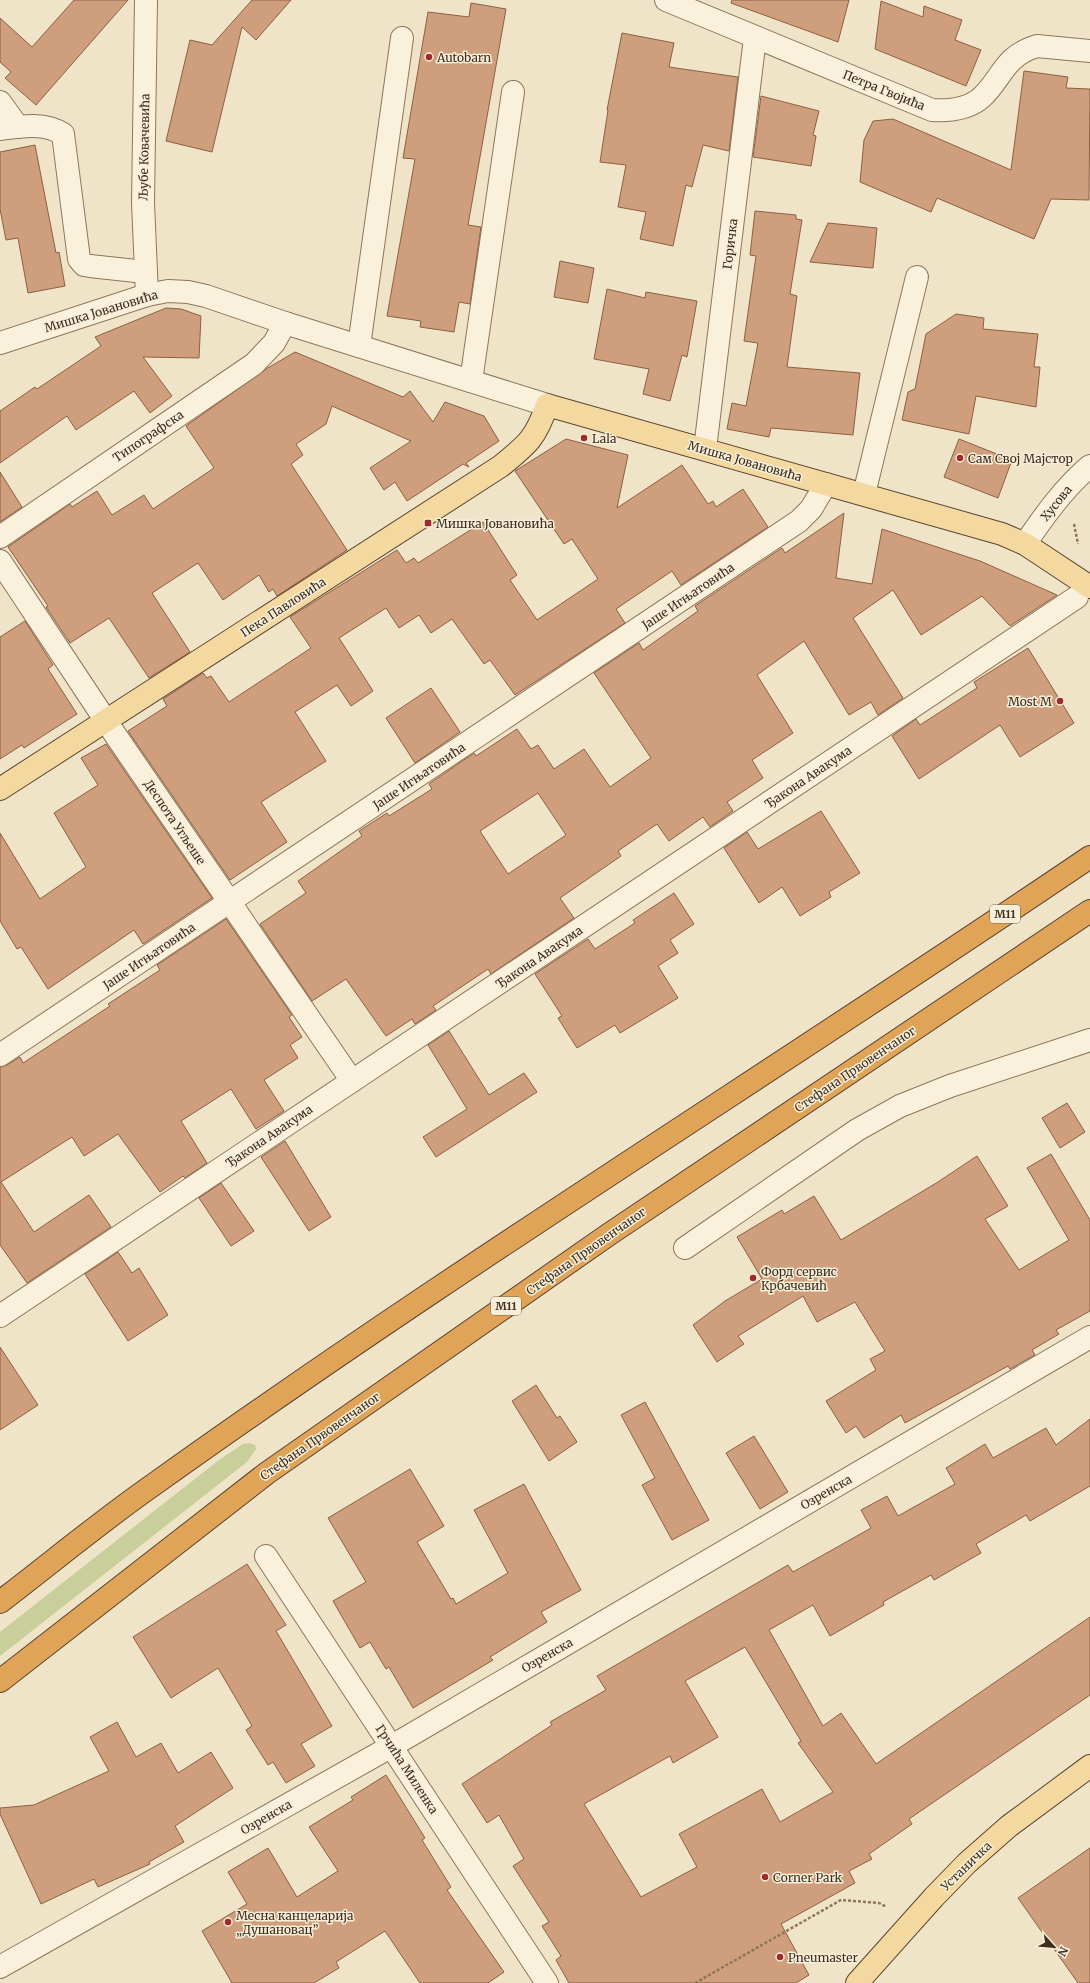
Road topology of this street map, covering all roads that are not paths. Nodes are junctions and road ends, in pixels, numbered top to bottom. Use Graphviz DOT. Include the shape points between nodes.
graph roads {
  1 [pos="146,0"];
  2 [pos="666,0"];
  3 [pos="402,38"];
  4 [pos="755,38"];
  5 [pos="1090,51"];
  6 [pos="513,92"];
  7 [pos="0,102"];
  8 [pos="9,128"];
  9 [pos="145,272"];
  10 [pos="917,277"];
  11 [pos="147,295"];
  12 [pos="285,323"];
  13 [pos="0,343"];
  14 [pos="359,346"];
  15 [pos="471,382"];
  16 [pos="547,405"];
  17 [pos="705,449"];
  18 [pos="1090,466"];
  19 [pos="826,484"];
  20 [pos="864,494"];
  21 [pos="0,537"];
  22 [pos="1025,544"];
  23 [pos="0,561"];
  24 [pos="1086,590"];
  25 [pos="106,720"];
  26 [pos="0,789"];
  27 [pos="1090,856"];
  28 [pos="230,902"];
  29 [pos="1090,910"];
  30 [pos="1090,1040"];
  31 [pos="0,1055"];
  32 [pos="352,1081"];
  33 [pos="684,1248"];
  34 [pos="0,1316"];
  35 [pos="1090,1337"];
  36 [pos="266,1556"];
  37 [pos="0,1602"];
  38 [pos="0,1681"];
  39 [pos="392,1746"];
  40 [pos="1090,1766"];
  41 [pos="0,1967"];
  42 [pos="547,1983"];
  43 [pos="857,1983"];
  1 -- 9 [label="street, Љубе Ковачевића" via="143,203"];
  2 -- 4 [label="street, Петра Гвојића"];
  3 -- 14 [label="street"];
  4 -- 5 [label="street, Петра Гвојића" via="932,110 956,109 981,98 1008,63 1028,48 1037,46"];
  4 -- 17 [label="street, Горичка"];
  6 -- 15 [label="street"];
  7 -- 8 [label="street"];
  8 -- 9 [label="street" via="49,127 63,134 79,259 84,265"];
  9 -- 11 [label="street, Љубе Ковачевића"];
  10 -- 20 [label="street"];
  11 -- 12 [label="street, Мишка Јовановића" via="168,291 188,292"];
  11 -- 13 [label="street, Мишка Јовановића"];
  12 -- 14 [label="street, Мишка Јовановића"];
  12 -- 21 [label="street, Типографска" via="274,343 254,364"];
  14 -- 15 [label="street, Мишка Јовановића"];
  15 -- 16 [label="street, Мишка Јовановића"];
  16 -- 17 [label="main road, Мишка Јовановића"];
  16 -- 25 [label="main road, Пека Павловића" via="534,436 525,447 501,466"];
  17 -- 19 [label="main road, Мишка Јовановића"];
  18 -- 22 [label="street, Хусова" via="1047,512"];
  19 -- 20 [label="main road, Мишка Јовановића"];
  19 -- 28 [label="street, Јаше Игњатовића" via="811,509 799,521"];
  20 -- 22 [label="main road, Мишка Јовановића" via="1002,534"];
  22 -- 24 [label="main road, Мишка Јовановића"];
  23 -- 25 [label="street, Деспота Угљеше"];
  24 -- 32 [label="street, Ђакона Авакума"];
  25 -- 26 [label="main road, Пека Павловића"];
  25 -- 28 [label="street, Деспота Угљеше"];
  27 -- 37 [label="highway, M11" via="920,972 455,1276 150,1486"];
  28 -- 31 [label="street, Јаше Игњатовића"];
  28 -- 32 [label="street, Деспота Угљеше"];
  29 -- 38 [label="highway, Стефана Првовенчаног / M11" via="608,1235 267,1473"];
  30 -- 33 [label="street" via="950,1086 900,1106 857,1130"];
  32 -- 34 [label="street, Ђакона Авакума"];
  35 -- 39 [label="street, Озренска"];
  36 -- 39 [label="street, Грчића Миленка"];
  39 -- 41 [label="street, Озренска"];
  39 -- 42 [label="street, Грчића Миленка"];
  40 -- 43 [label="main road, Устаничка" via="1009,1826 967,1863"];
}
